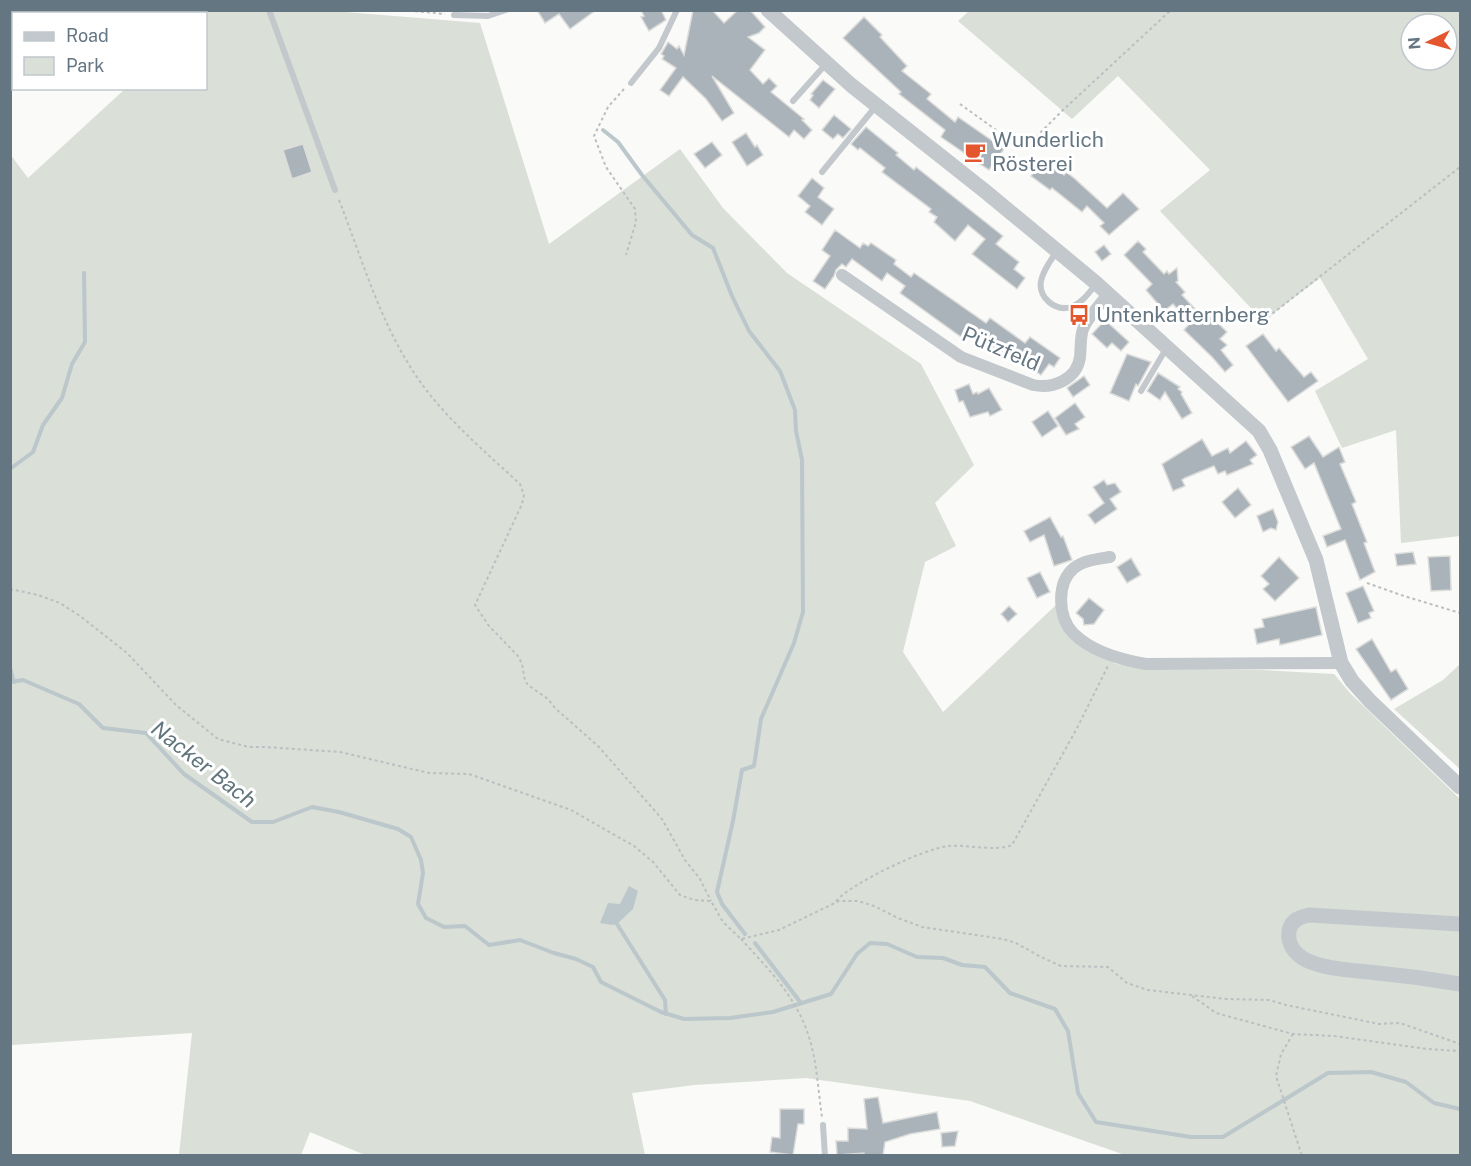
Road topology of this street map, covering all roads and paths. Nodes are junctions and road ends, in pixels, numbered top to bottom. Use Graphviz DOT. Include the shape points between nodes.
graph roads {
  1 [pos="270,10"];
  2 [pos="403,10"];
  3 [pos="506,10"];
  4 [pos="677,10"];
  5 [pos="768,10"];
  6 [pos="1171,10"];
  7 [pos="454,15"];
  8 [pos="826,64"];
  9 [pos="631,83"];
  10 [pos="793,101"];
  11 [pos="960,104"];
  12 [pos="876,106"];
  13 [pos="1461,167"];
  14 [pos="822,172"];
  15 [pos="335,190"];
  16 [pos="1057,250"];
  17 [pos="627,255"];
  18 [pos="842,275"];
  19 [pos="1096,283"];
  20 [pos="1108,294"];
  21 [pos="1263,321"];
  22 [pos="1166,349"];
  23 [pos="1142,391"];
  24 [pos="1110,557"];
  25 [pos="1366,583"];
  26 [pos="10,589"];
  27 [pos="1461,613"];
  28 [pos="1114,656"];
  29 [pos="1341,663"];
  30 [pos="1461,787"];
  31 [pos="711,902"];
  32 [pos="834,903"];
  33 [pos="1461,924"];
  34 [pos="741,939"];
  35 [pos="1461,984"];
  36 [pos="1192,996"];
  37 [pos="1293,1034"];
  38 [pos="1461,1044"];
  39 [pos="1461,1051"];
  40 [pos="823,1125"];
  41 [pos="825,1155"];
  42 [pos="1302,1155"];
  1 -- 15 [label="lane"];
  2 -- 7 [label="path"];
  3 -- 7 [label="lane" via="488,16"];
  4 -- 9 [label="lane" via="659,48"];
  5 -- 8 [label="street"];
  6 -- 11 [label="path" via="1031,142 1010,140"];
  8 -- 10 [label="lane"];
  8 -- 12 [label="street"];
  9 -- 17 [label="path" via="608,107 594,136 606,167 635,209 636,222"];
  12 -- 14 [label="lane"];
  12 -- 16 [label="street"];
  13 -- 21 [label="path"];
  15 -- 31 [label="path" via="382,313 411,369 450,417 524,490 522,504 475,605 518,656 528,685 599,747 662,819"];
  16 -- 19 [label="street"];
  16 -- 19 [label="lane" via="1041,283 1048,302 1058,307 1074,306"];
  18 -- 20 [label="street, Pützfeld" via="961,357 1045,388 1073,372 1080,359 1084,327"];
  19 -- 20 [label="street"];
  20 -- 22 [label="street"];
  22 -- 23 [label="lane"];
  22 -- 29 [label="street" via="1265,440 1316,560"];
  24 -- 28 [label="street" via="1075,568 1066,579 1061,601 1062,613 1074,633"];
  25 -- 27 [label="path"];
  26 -- 31 [label="path" via="60,603 80,616 127,653 176,705 218,739 249,747 340,752 429,773 469,774 571,810 634,846 680,895"];
  28 -- 29 [label="street" via="1146,664"];
  28 -- 32 [label="path" via="1009,847 938,848 891,867 843,893"];
  29 -- 30 [label="street" via="1370,701"];
  31 -- 34 [label="path" via="723,922"];
  32 -- 34 [label="path" via="779,930"];
  32 -- 36 [label="path" via="858,901 922,927 1003,939 1061,966 1108,967 1127,984 1138,988"];
  33 -- 35 [label="street" via="1309,915 1293,922 1289,935 1293,951 1320,965"];
  34 -- 40 [label="path" via="798,1011 811,1047"];
  36 -- 37 [label="path" via="1216,1013"];
  36 -- 38 [label="path" via="1269,1000 1379,1024 1401,1023"];
  37 -- 39 [label="path"];
  37 -- 42 [label="path" via="1281,1054 1276,1076"];
  40 -- 41 [label="lane"];
}
